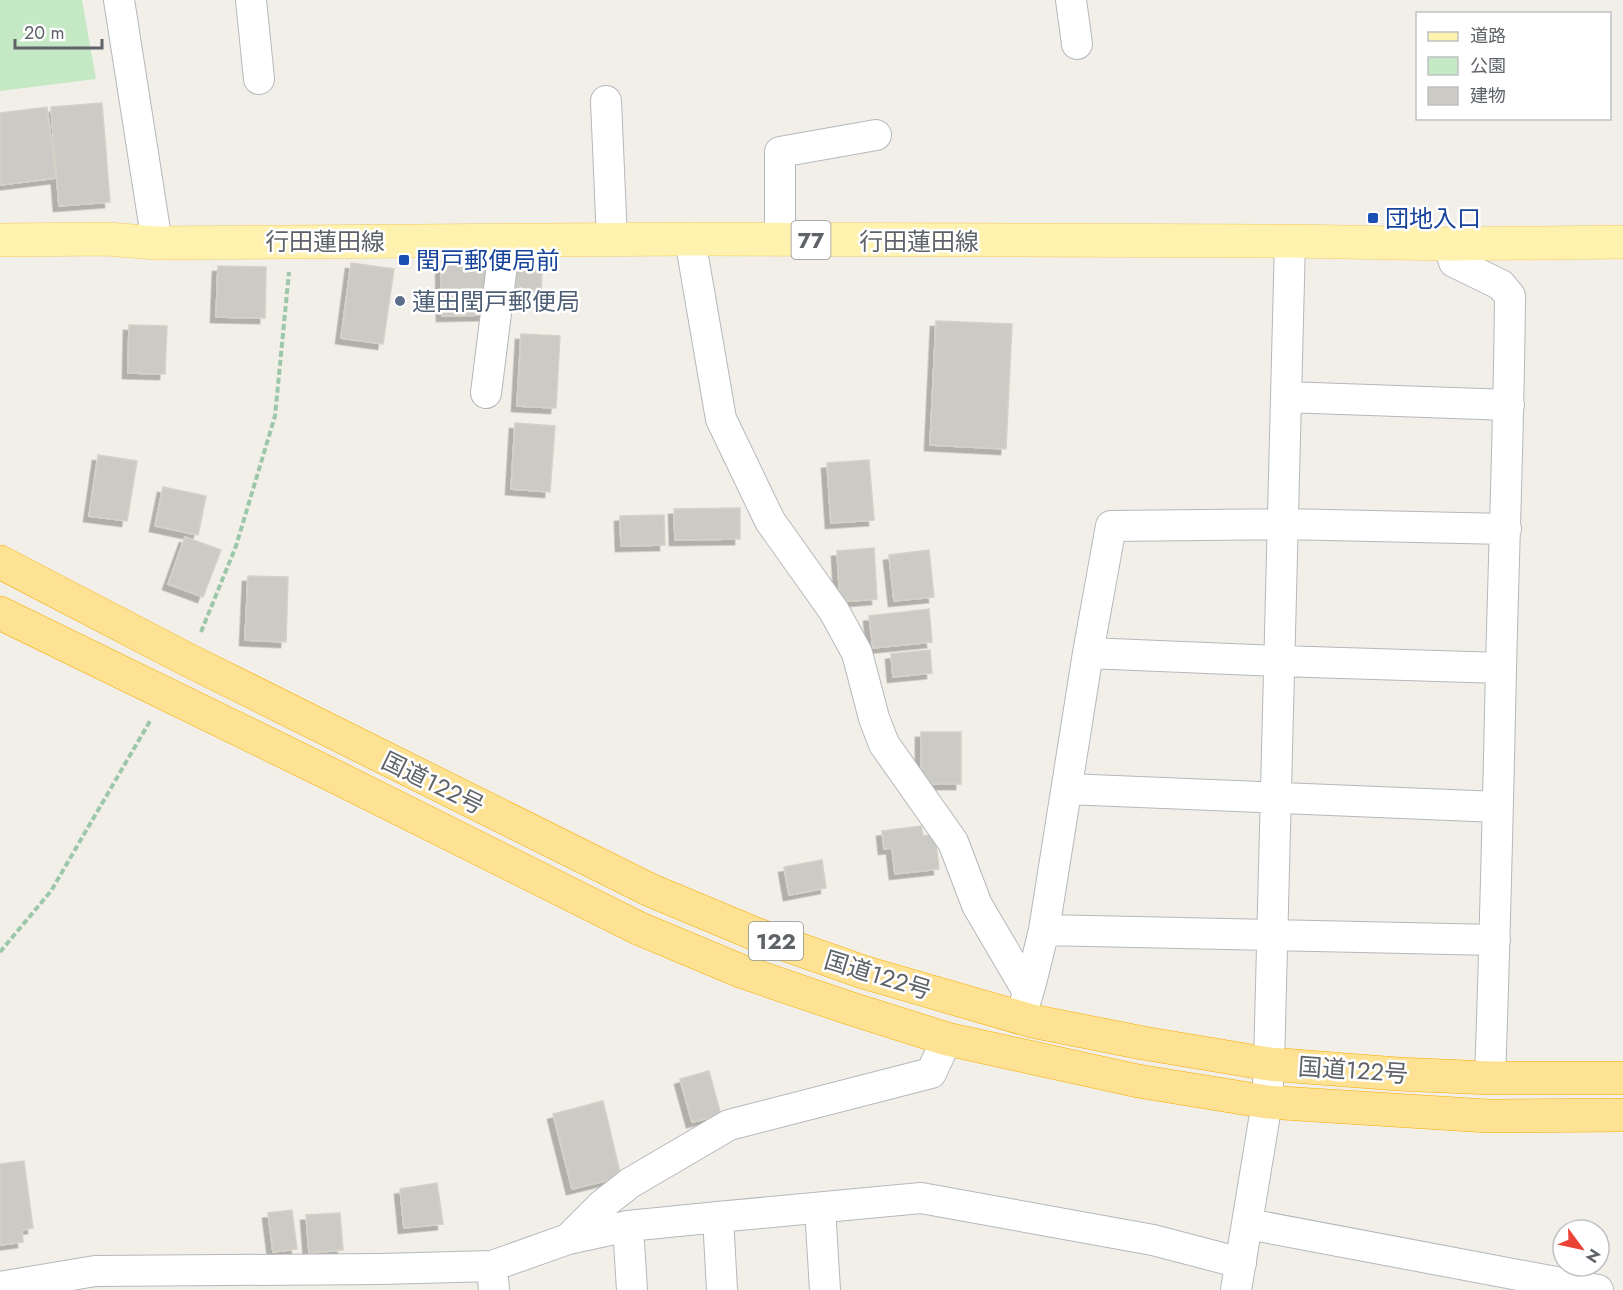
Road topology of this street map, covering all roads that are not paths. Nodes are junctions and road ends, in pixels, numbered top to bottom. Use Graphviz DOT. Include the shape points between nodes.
graph roads {
  1 [pos="119,0"];
  2 [pos="251,0"];
  3 [pos="1071,0"];
  4 [pos="1077,44"];
  5 [pos="259,79"];
  6 [pos="606,101"];
  7 [pos="876,135"];
  8 [pos="690,239"];
  9 [pos="0,240"];
  10 [pos="612,240"];
  11 [pos="780,240"];
  12 [pos="505,241"];
  13 [pos="1290,241"];
  14 [pos="1623,242"];
  15 [pos="157,243"];
  16 [pos="1449,244"];
  17 [pos="486,393"];
  18 [pos="1286,398"];
  19 [pos="1509,405"];
  20 [pos="1282,524"];
  21 [pos="1506,529"];
  22 [pos="0,562"];
  23 [pos="0,613"];
  24 [pos="1088,653"];
  25 [pos="1279,661"];
  26 [pos="1501,668"];
  27 [pos="1067,789"];
  28 [pos="1276,797"];
  29 [pos="1498,807"];
  30 [pos="1044,930"];
  31 [pos="1272,935"];
  32 [pos="1495,940"];
  33 [pos="1024,1005"];
  34 [pos="947,1039"];
  35 [pos="1269,1064"];
  36 [pos="1490,1078"];
  37 [pos="1623,1078"];
  38 [pos="1267,1102"];
  39 [pos="1623,1115"];
  40 [pos="820,1208"];
  41 [pos="718,1217"];
  42 [pos="1248,1224"];
  43 [pos="628,1227"];
  44 [pos="568,1239"];
  45 [pos="1238,1277"];
  46 [pos="493,1278"];
  47 [pos="0,1287"];
  48 [pos="632,1290"];
  49 [pos="722,1290"];
  50 [pos="825,1290"];
  51 [pos="1598,1290"];
  1 -- 15 [label="street"];
  2 -- 5 [label="street"];
  3 -- 4 [label="street"];
  6 -- 10 [label="street"];
  7 -- 11 [label="street" via="780,152"];
  8 -- 10 [label="main road, 行田蓮田線 / 77"];
  8 -- 11 [label="main road, 行田蓮田線 / 77"];
  8 -- 33 [label="street" via="721,419 770,521 834,611 857,653 884,744 953,842 977,905"];
  9 -- 15 [label="main road, 行田蓮田線 / 77" via="106,239"];
  10 -- 12 [label="main road, 行田蓮田線 / 77"];
  11 -- 13 [label="main road, 行田蓮田線 / 77"];
  12 -- 15 [label="main road, 行田蓮田線 / 77"];
  12 -- 17 [label="street"];
  13 -- 16 [label="main road, 行田蓮田線 / 77"];
  13 -- 18 [label="street"];
  14 -- 16 [label="main road, 行田蓮田線 / 77"];
  16 -- 19 [label="street" via="1454,262 1501,285 1510,296"];
  18 -- 19 [label="street"];
  18 -- 20 [label="street"];
  19 -- 21 [label="street"];
  20 -- 21 [label="street"];
  20 -- 24 [label="street" via="1111,526"];
  20 -- 25 [label="street"];
  21 -- 26 [label="street"];
  22 -- 33 [label="highway, 国道122号 / 122" via="650,890 753,933 863,972"];
  23 -- 34 [label="highway, 国道122号 / 122" via="638,928 743,972"];
  24 -- 25 [label="street"];
  24 -- 27 [label="street"];
  25 -- 26 [label="street"];
  25 -- 28 [label="street"];
  26 -- 29 [label="street"];
  27 -- 28 [label="street"];
  27 -- 30 [label="street"];
  28 -- 29 [label="street"];
  28 -- 31 [label="street"];
  29 -- 32 [label="street"];
  30 -- 31 [label="street"];
  30 -- 33 [label="street"];
  31 -- 32 [label="street"];
  31 -- 35 [label="street"];
  32 -- 36 [label="street"];
  33 -- 35 [label="highway, 国道122号 / 122" via="1143,1043"];
  34 -- 38 [label="highway, 国道122号 / 122" via="1138,1082"];
  34 -- 44 [label="street" via="931,1073 729,1125 630,1183"];
  35 -- 36 [label="highway, 国道122号 / 122"];
  35 -- 38 [label="street"];
  36 -- 37 [label="highway, 国道122号 / 122"];
  38 -- 39 [label="highway, 国道122号 / 122" via="1488,1116"];
  38 -- 42 [label="street"];
  40 -- 41 [label="street"];
  40 -- 45 [label="street" via="921,1198 1153,1240"];
  40 -- 50 [label="street"];
  41 -- 43 [label="street"];
  41 -- 49 [label="street"];
  42 -- 45 [label="street"];
  42 -- 51 [label="street"];
  43 -- 44 [label="street"];
  43 -- 48 [label="street"];
  44 -- 46 [label="street"];
  46 -- 47 [label="street" via="381,1269 94,1271"];
}
